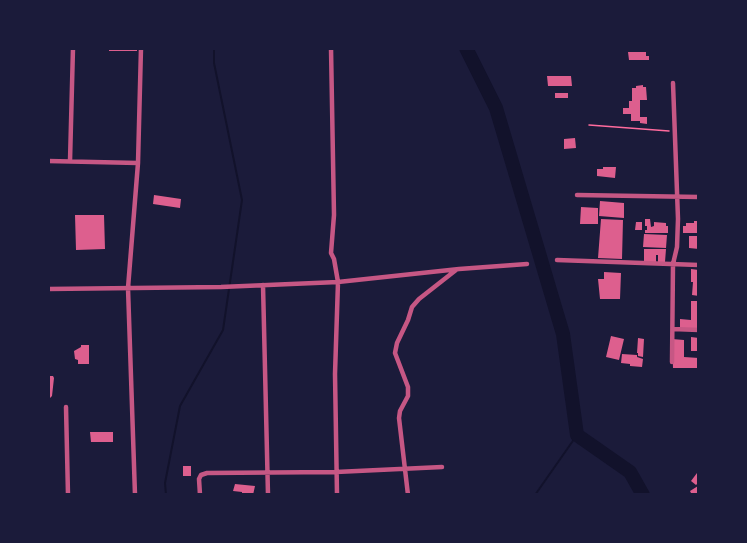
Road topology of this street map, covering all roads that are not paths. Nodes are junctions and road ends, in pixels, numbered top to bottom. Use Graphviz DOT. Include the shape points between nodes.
graph roads {
  1 [pos="73,48"];
  2 [pos="141,48"];
  3 [pos="331,48"];
  4 [pos="674,83"];
  5 [pos="48,161"];
  6 [pos="70,161"];
  7 [pos="138,163"];
  8 [pos="577,195"];
  9 [pos="677,197"];
  10 [pos="699,197"];
  11 [pos="557,260"];
  12 [pos="527,264"];
  13 [pos="673,264"];
  14 [pos="699,265"];
  15 [pos="459,269"];
  16 [pos="338,282"];
  17 [pos="263,285"];
  18 [pos="128,288"];
  19 [pos="48,289"];
  20 [pos="673,329"];
  21 [pos="699,330"];
  22 [pos="672,362"];
  23 [pos="66,407"];
  24 [pos="442,467"];
  25 [pos="406,468"];
  26 [pos="267,472"];
  27 [pos="336,472"];
  28 [pos="68,495"];
  29 [pos="135,495"];
  30 [pos="200,495"];
  31 [pos="268,495"];
  32 [pos="337,495"];
  33 [pos="408,495"];
  1 -- 6 [label="street"];
  2 -- 7 [label="street"];
  3 -- 16 [label="street" via="331,253"];
  4 -- 9 [label="street"];
  5 -- 6 [label="street"];
  6 -- 7 [label="street"];
  7 -- 18 [label="street"];
  8 -- 9 [label="street"];
  9 -- 10 [label="street"];
  9 -- 13 [label="street"];
  11 -- 13 [label="street"];
  12 -- 15 [label="street"];
  13 -- 14 [label="street"];
  13 -- 20 [label="street"];
  15 -- 16 [label="street"];
  15 -- 25 [label="street" via="418,299 398,338 395,353 408,387 399,418"];
  16 -- 17 [label="street"];
  16 -- 27 [label="street"];
  17 -- 18 [label="street"];
  17 -- 26 [label="street"];
  18 -- 19 [label="street"];
  18 -- 29 [label="street"];
  20 -- 21 [label="street"];
  20 -- 22 [label="street"];
  23 -- 28 [label="street"];
  24 -- 25 [label="street"];
  25 -- 27 [label="street"];
  25 -- 33 [label="street"];
  26 -- 27 [label="street"];
  26 -- 30 [label="street" via="201,475"];
  26 -- 31 [label="street"];
  27 -- 32 [label="street"];
}
